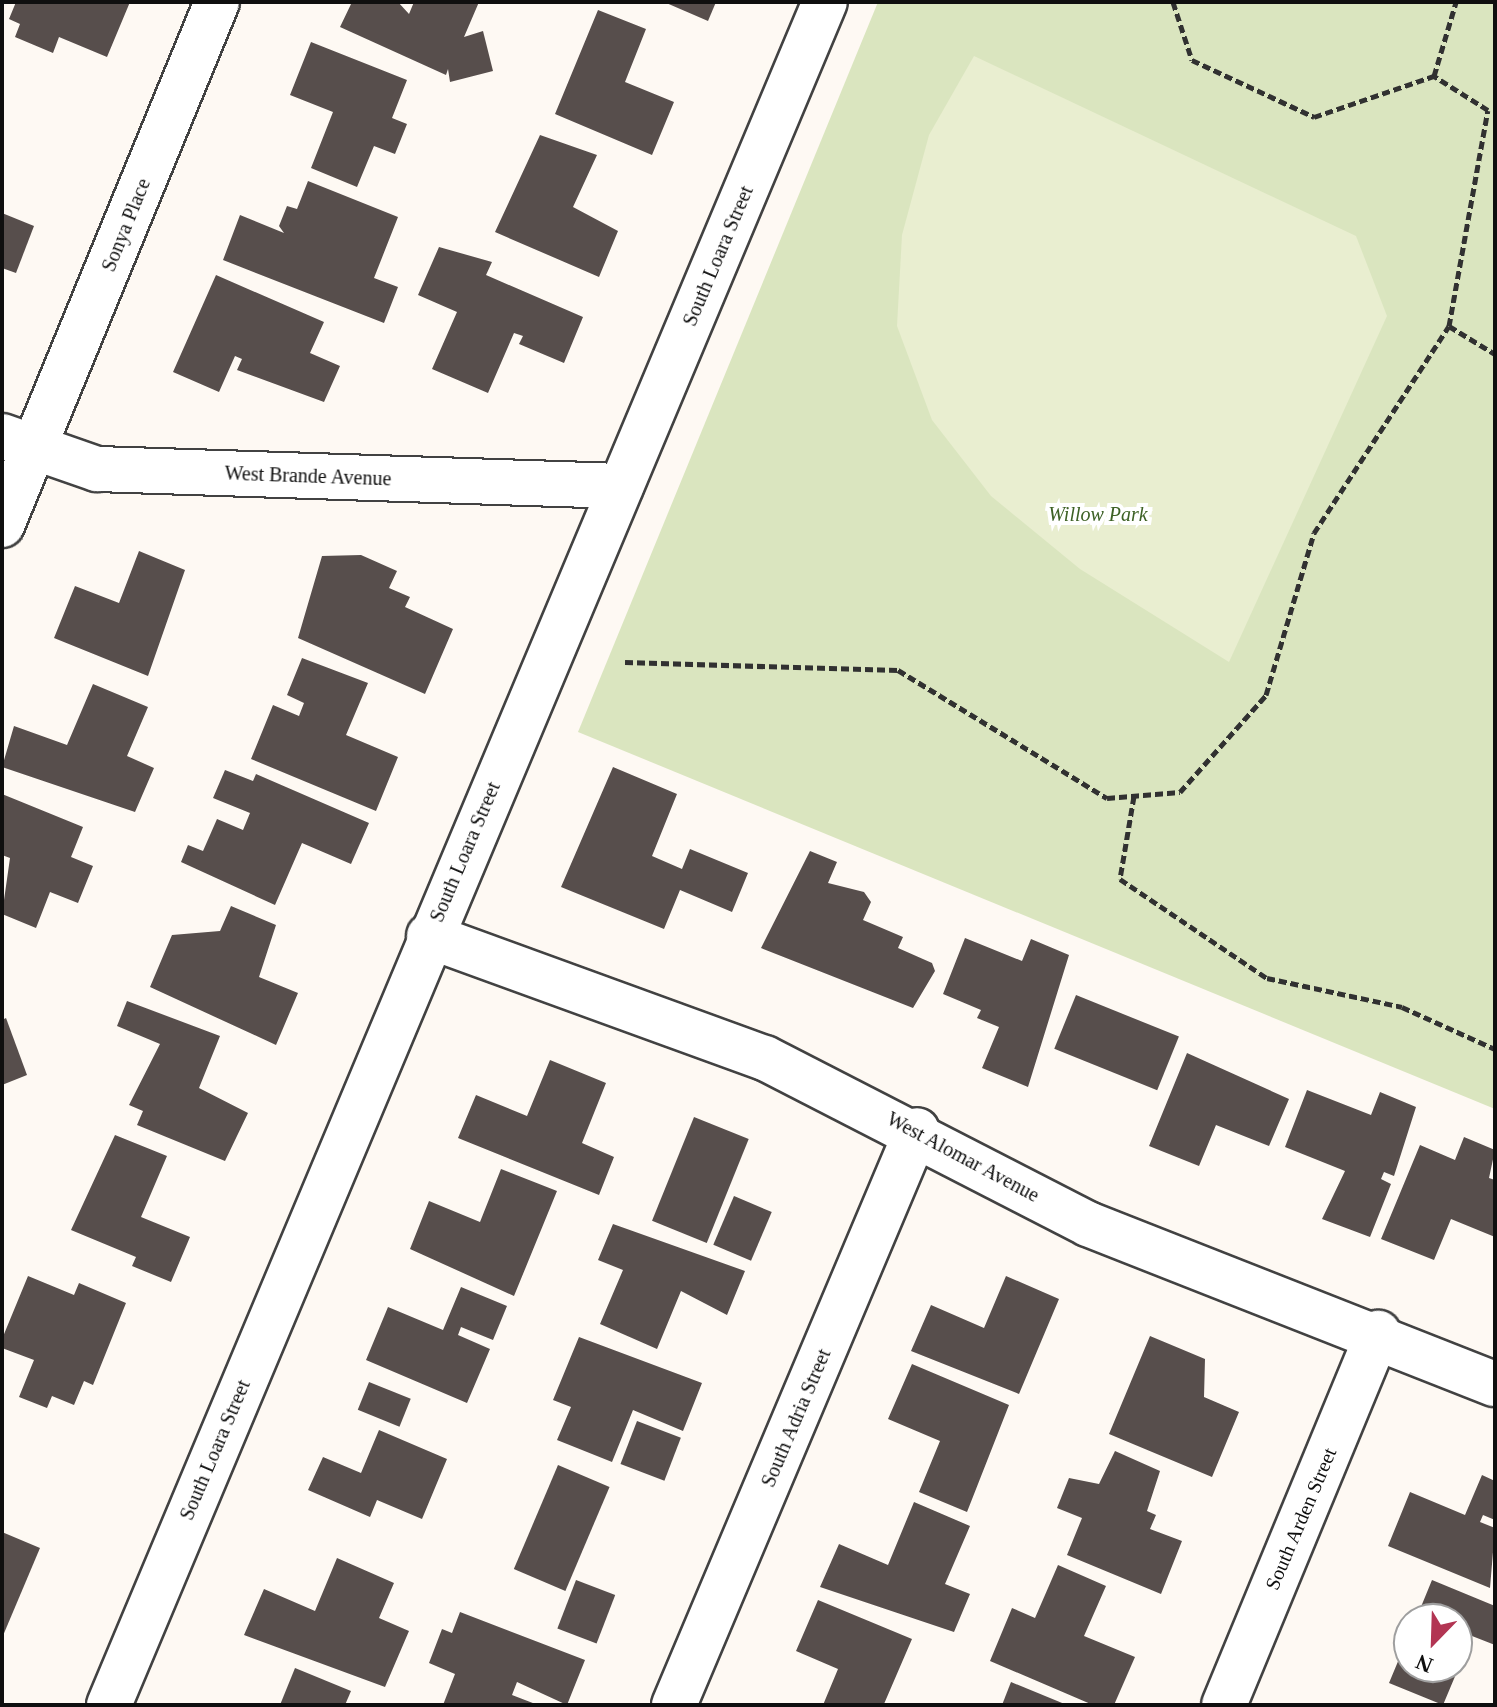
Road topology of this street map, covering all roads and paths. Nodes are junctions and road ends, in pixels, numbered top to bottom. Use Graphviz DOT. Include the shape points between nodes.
graph roads {
  1 [pos="217,2"];
  2 [pos="825,2"];
  3 [pos="1173,2"];
  4 [pos="1456,2"];
  5 [pos="1434,76"];
  6 [pos="1492,112"];
  7 [pos="1449,326"];
  8 [pos="1495,354"];
  9 [pos="18,442"];
  10 [pos="621,486"];
  11 [pos="2,525"];
  12 [pos="625,662"];
  13 [pos="1134,796"];
  14 [pos="429,936"];
  15 [pos="1495,1049"];
  16 [pos="917,1130"];
  17 [pos="1378,1333"];
  18 [pos="1495,1384"];
  19 [pos="109,1705"];
  20 [pos="674,1705"];
  21 [pos="1224,1705"];
  1 -- 9 [label="street, Sonya Place"];
  2 -- 10 [label="street, South Loara Street"];
  3 -- 5 [label="path" via="1192,60 1314,117"];
  4 -- 5 [label="path"];
  5 -- 6 [label="path"];
  6 -- 7 [label="path"];
  7 -- 8 [label="path"];
  7 -- 13 [label="path" via="1314,533 1266,695 1180,792"];
  9 -- 10 [label="street, West Brande Avenue" via="97,469"];
  9 -- 11 [label="street, Sonya Place"];
  10 -- 14 [label="street, South Loara Street"];
  12 -- 13 [label="path" via="898,670 1107,798"];
  13 -- 15 [label="path" via="1120,879 1267,978 1402,1007"];
  14 -- 16 [label="street, West Alomar Avenue" via="765,1058"];
  14 -- 19 [label="street, South Loara Street"];
  16 -- 17 [label="street, West Alomar Avenue" via="1088,1224"];
  16 -- 20 [label="street, South Adria Street"];
  17 -- 18 [label="street, West Alomar Avenue"];
  17 -- 21 [label="street, South Arden Street"];
}
